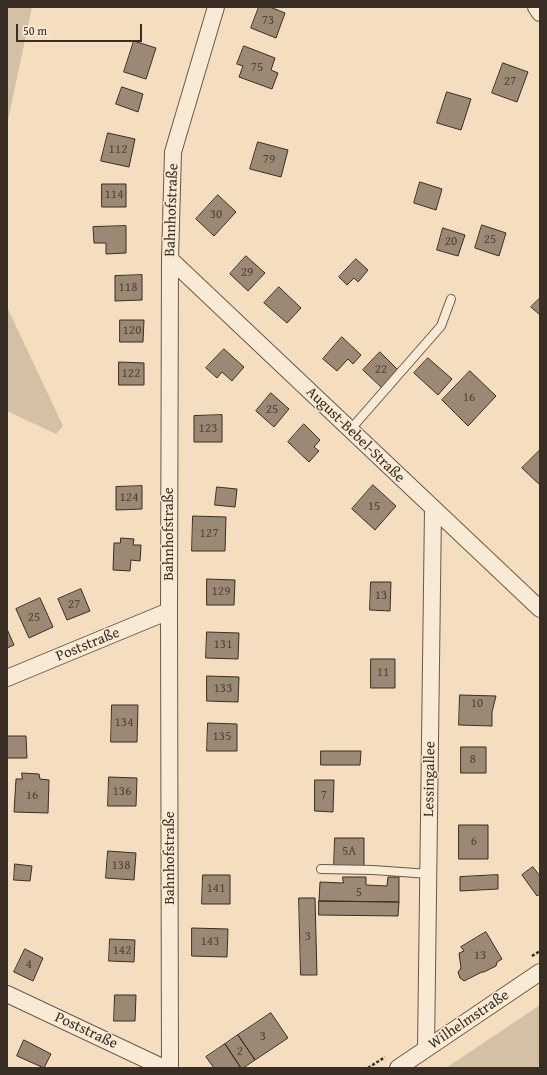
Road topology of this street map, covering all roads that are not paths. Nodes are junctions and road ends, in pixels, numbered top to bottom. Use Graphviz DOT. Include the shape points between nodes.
graph roads {
  1 [pos="216,7"];
  2 [pos="536,7"];
  3 [pos="540,13"];
  4 [pos="170,259"];
  5 [pos="451,299"];
  6 [pos="350,430"];
  7 [pos="433,509"];
  8 [pos="540,609"];
  9 [pos="169,611"];
  10 [pos="7,678"];
  11 [pos="321,869"];
  12 [pos="429,874"];
  13 [pos="540,972"];
  14 [pos="7,994"];
  15 [pos="426,1049"];
  16 [pos="164,1068"];
  17 [pos="170,1068"];
  18 [pos="398,1068"];
  1 -- 4 [label="street, Bahnhofstraße" via="173,152"];
  2 -- 3 [label="street"];
  4 -- 6 [label="street, August-Bebel-Straße"];
  4 -- 9 [label="street, Bahnhofstraße"];
  5 -- 6 [label="lane" via="441,326"];
  6 -- 7 [label="street, August-Bebel-Straße"];
  7 -- 8 [label="street, August-Bebel-Straße"];
  7 -- 12 [label="street, Lessingallee"];
  9 -- 10 [label="street, Poststraße"];
  9 -- 17 [label="street, Bahnhofstraße"];
  11 -- 12 [label="lane"];
  12 -- 15 [label="street, Lessingallee"];
  13 -- 15 [label="street, Wilhelmstraße"];
  14 -- 16 [label="street, Poststraße"];
  15 -- 18 [label="street, Wilhelmstraße"];
}
